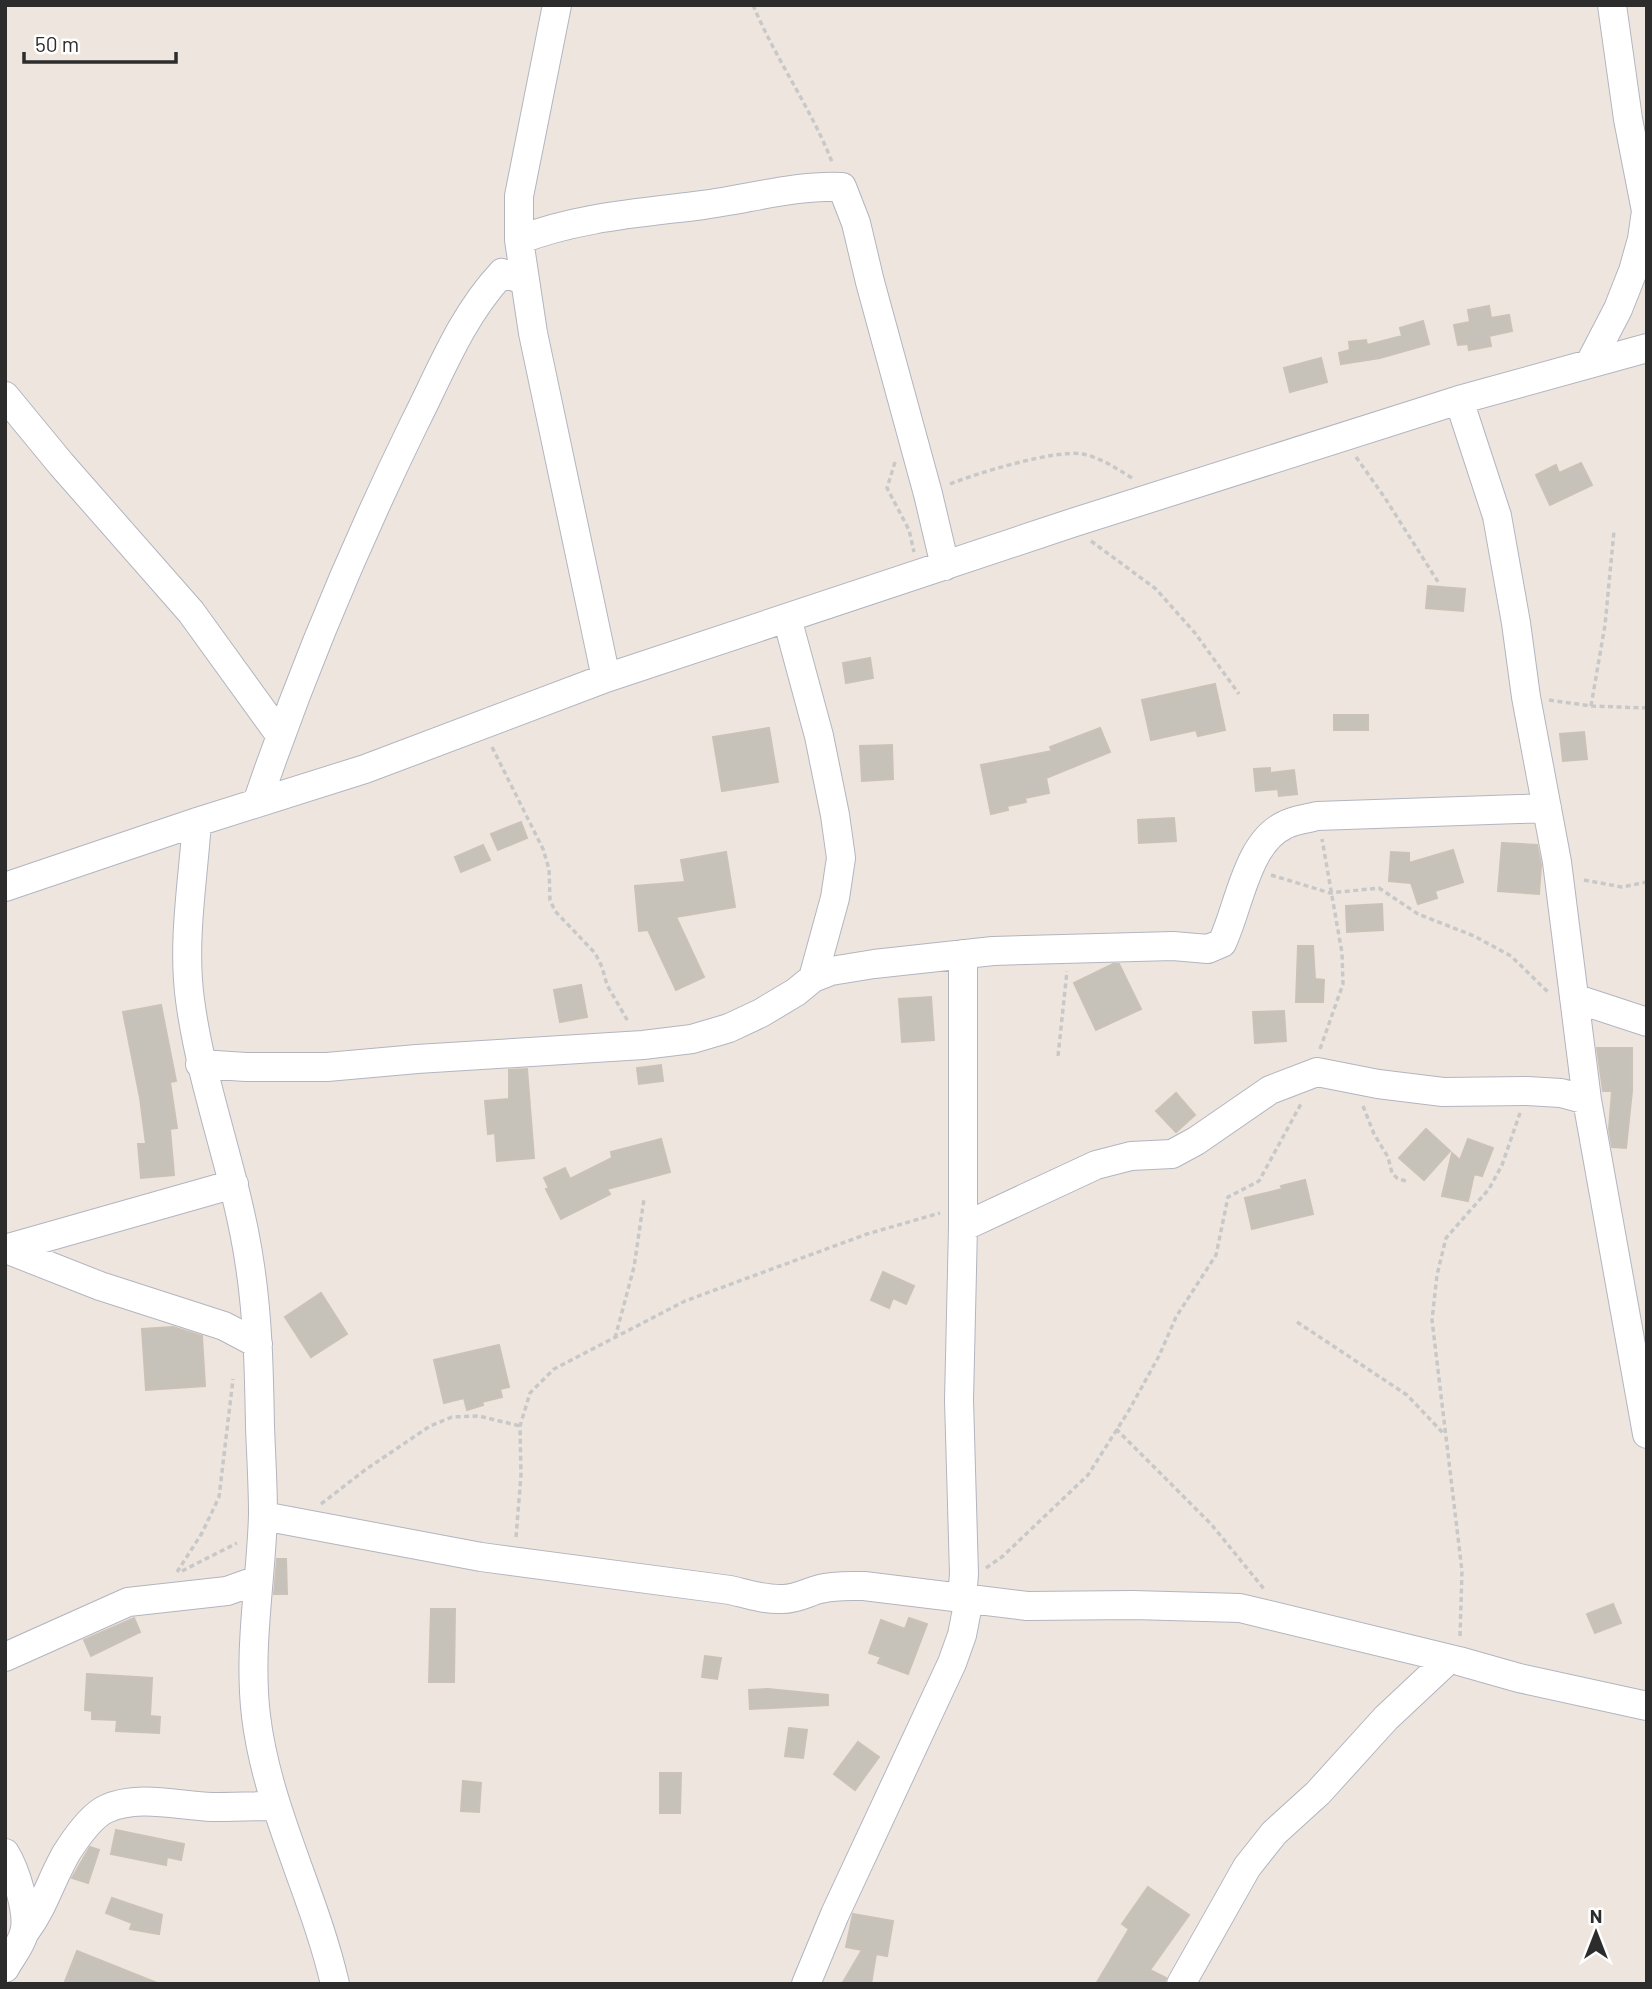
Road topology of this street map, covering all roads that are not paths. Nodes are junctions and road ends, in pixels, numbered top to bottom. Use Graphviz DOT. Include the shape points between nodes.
graph roads {
  1 [pos="557,5"];
  2 [pos="1612,5"];
  3 [pos="519,240"];
  4 [pos="524,280"];
  5 [pos="1647,348"];
  6 [pos="1590,363"];
  7 [pos="5,396"];
  8 [pos="1459,400"];
  9 [pos="945,566"];
  10 [pos="788,618"];
  11 [pos="606,678"];
  12 [pos="280,735"];
  13 [pos="257,803"];
  14 [pos="1547,808"];
  15 [pos="197,822"];
  16 [pos="5,887"];
  17 [pos="963,954"];
  18 [pos="813,978"];
  19 [pos="1563,997"];
  20 [pos="1647,1022"];
  21 [pos="200,1064"];
  22 [pos="1587,1100"];
  23 [pos="234,1184"];
  24 [pos="964,1217"];
  25 [pos="6,1249"];
  26 [pos="258,1344"];
  27 [pos="1647,1434"];
  28 [pos="262,1524"];
  29 [pos="258,1580"];
  30 [pos="965,1590"];
  31 [pos="5,1657"];
  32 [pos="1454,1660"];
  33 [pos="1647,1706"];
  34 [pos="276,1806"];
  35 [pos="5,1853"];
  36 [pos="25,1932"];
  37 [pos="5,1968"];
  38 [pos="335,1984"];
  39 [pos="806,1984"];
  40 [pos="1181,1984"];
  1 -- 3 [label="street" via="519,196"];
  2 -- 6 [label="street" via="1646,211 1633,271"];
  3 -- 4 [label="street"];
  3 -- 9 [label="street" via="643,211 842,187 856,223"];
  4 -- 11 [label="street"];
  4 -- 12 [label="street" via="502,274 458,332 376,501"];
  5 -- 6 [label="street"];
  6 -- 8 [label="street"];
  7 -- 12 [label="street" via="191,612"];
  8 -- 9 [label="street"];
  8 -- 14 [label="street" via="1497,516"];
  9 -- 10 [label="street"];
  10 -- 11 [label="street"];
  10 -- 18 [label="street" via="819,736 841,858"];
  11 -- 13 [label="street" via="365,769"];
  12 -- 13 [label="street"];
  13 -- 15 [label="street"];
  14 -- 17 [label="street" via="1317,816 1285,824 1264,838 1222,943 1208,949 1070,948"];
  14 -- 19 [label="street" via="1558,874"];
  15 -- 16 [label="street"];
  15 -- 21 [label="street" via="188,956"];
  17 -- 18 [label="street" via="874,964"];
  17 -- 24 [label="street"];
  18 -- 21 [label="street" via="761,1013 692,1039 327,1067"];
  19 -- 20 [label="street"];
  19 -- 22 [label="street"];
  21 -- 23 [label="street"];
  22 -- 24 [label="street" via="1527,1091 1443,1092 1313,1073 1270,1090 1172,1154 1131,1156 1096,1165"];
  22 -- 27 [label="street"];
  23 -- 25 [label="street"];
  23 -- 26 [label="street" via="250,1266"];
  24 -- 30 [label="street" via="959,1400"];
  25 -- 26 [label="street" via="100,1286 224,1326"];
  26 -- 28 [label="street"];
  28 -- 29 [label="street"];
  28 -- 30 [label="street" via="298,1522 481,1557 783,1599 841,1586"];
  29 -- 31 [label="street" via="227,1591 128,1602"];
  29 -- 34 [label="street" via="253,1640 256,1717"];
  30 -- 32 [label="street" via="1027,1606 1240,1608"];
  30 -- 39 [label="street" via="962,1635 952,1663"];
  32 -- 33 [label="street"];
  32 -- 40 [label="street" via="1386,1718 1318,1793 1274,1833 1247,1867"];
  34 -- 36 [label="street" via="210,1807 172,1802 107,1808 95,1816 67,1853 40,1912"];
  34 -- 38 [label="street"];
  35 -- 36 [label="street" via="24,1907"];
  36 -- 37 [label="street"];
}
